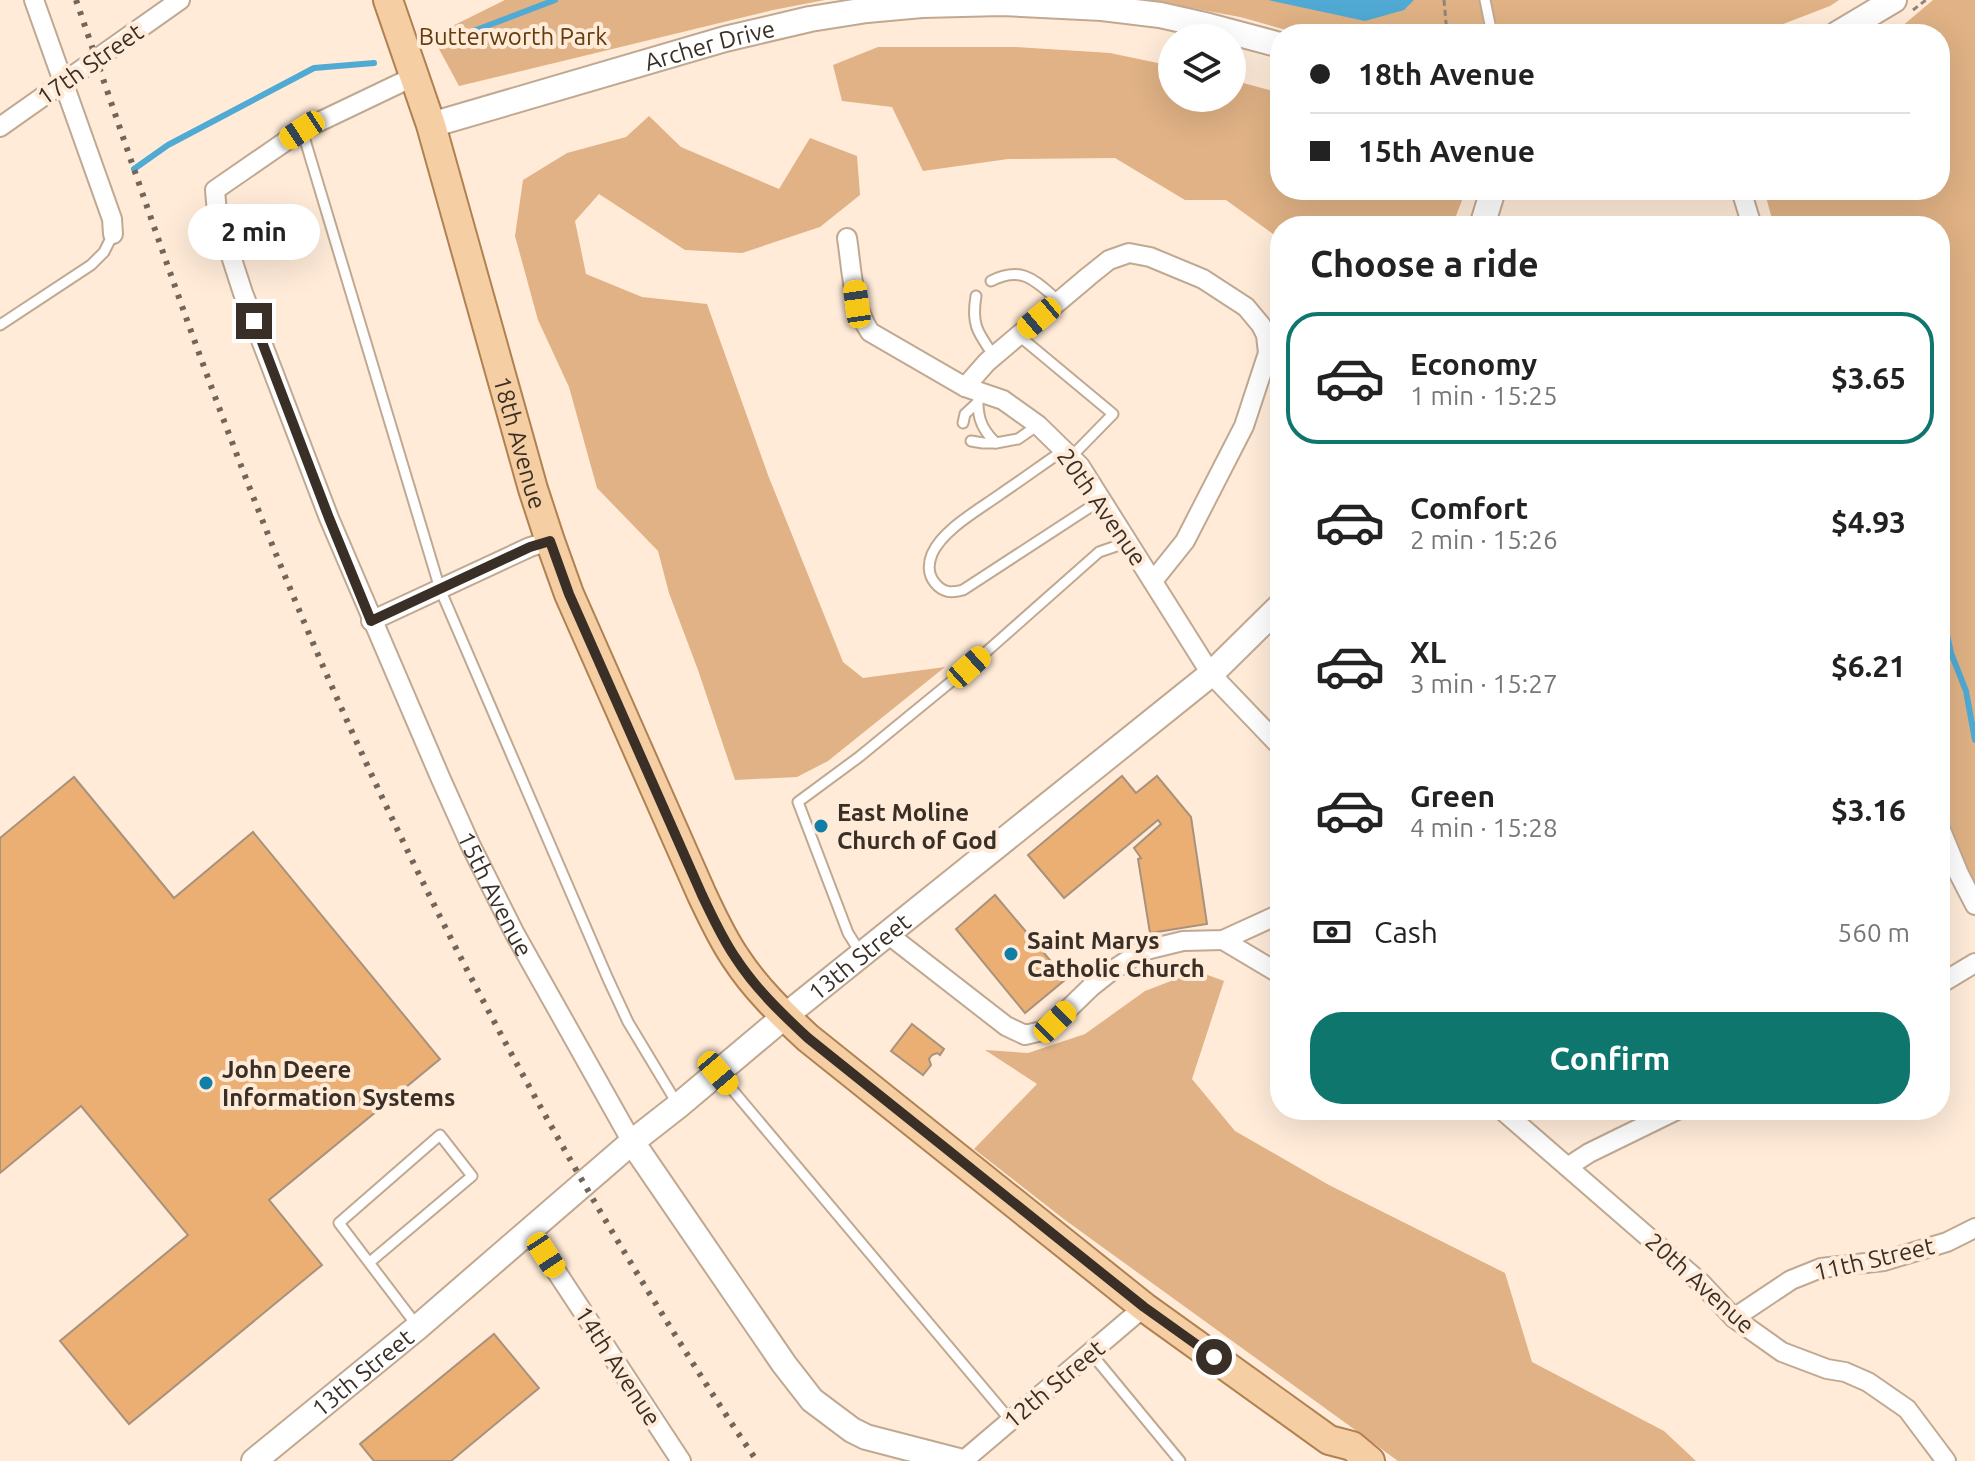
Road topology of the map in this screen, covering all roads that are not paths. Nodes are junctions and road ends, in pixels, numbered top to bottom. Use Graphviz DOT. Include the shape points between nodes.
graph roads {
  1 [pos="34,0"];
  2 [pos="180,0"];
  3 [pos="388,0"];
  4 [pos="1485,0"];
  5 [pos="1894,0"];
  6 [pos="1490,24"];
  7 [pos="1854,24"];
  8 [pos="1270,42"];
  9 [pos="415,76"];
  10 [pos="63,85"];
  11 [pos="431,125"];
  12 [pos="0,127"];
  13 [pos="302,130"];
  14 [pos="113,234"];
  15 [pos="847,238"];
  16 [pos="991,281"];
  17 [pos="976,296"];
  18 [pos="1059,301"];
  19 [pos="0,325"];
  20 [pos="1018,335"];
  21 [pos="994,356"];
  22 [pos="974,393"];
  23 [pos="963,423"];
  24 [pos="1038,425"];
  25 [pos="971,441"];
  26 [pos="996,443"];
  27 [pos="1068,454"];
  28 [pos="1101,500"];
  29 [pos="550,541"];
  30 [pos="1128,542"];
  31 [pos="1153,581"];
  32 [pos="440,589"];
  33 [pos="1270,616"];
  34 [pos="371,621"];
  35 [pos="1211,674"];
  36 [pos="1270,736"];
  37 [pos="1950,852"];
  38 [pos="1975,905"];
  39 [pos="1270,919"];
  40 [pos="889,935"];
  41 [pos="1223,940"];
  42 [pos="862,955"];
  43 [pos="1975,963"];
  44 [pos="1270,968"];
  45 [pos="1950,978"];
  46 [pos="785,1016"];
  47 [pos="718,1073"];
  48 [pos="678,1106"];
  49 [pos="1514,1120"];
  50 [pos="1657,1120"];
  51 [pos="632,1142"];
  52 [pos="1569,1166"];
  53 [pos="1975,1228"];
  54 [pos="529,1230"];
  55 [pos="370,1262"];
  56 [pos="1144,1307"];
  57 [pos="1734,1318"];
  58 [pos="418,1327"];
  59 [pos="1090,1352"];
  60 [pos="1011,1421"];
  61 [pos="1338,1450"];
  62 [pos="675,1459"];
  63 [pos="254,1461"];
  64 [pos="961,1461"];
  65 [pos="1180,1461"];
  66 [pos="1370,1461"];
  67 [pos="1946,1461"];
  1 -- 10 [label="street"];
  2 -- 10 [label="street, 17th Street"];
  3 -- 9 [label="main road, 18th Avenue"];
  4 -- 6 [label="lane"];
  5 -- 7 [label="street"];
  8 -- 11 [label="street, Archer Drive" via="1160,15 1102,8 1002,3 867,10 725,39"];
  9 -- 11 [label="main road, 18th Avenue"];
  9 -- 13 [label="street"];
  10 -- 12 [label="street, 17th Street"];
  10 -- 14 [label="street"];
  11 -- 29 [label="main road, 18th Avenue"];
  13 -- 32 [label="lane"];
  13 -- 34 [label="street, 15th Avenue" via="215,190 217,213"];
  14 -- 19 [label="lane" via="91,265"];
  15 -- 22 [label="street, 20th Avenue" via="857,304 870,332"];
  16 -- 18 [label="lane" via="1014,272 1034,280"];
  17 -- 21 [label="lane" via="975,324"];
  18 -- 20 [label="street"];
  18 -- 31 [label="street" via="1109,260 1129,253 1150,257 1224,291 1246,307 1266,335 1268,353 1244,426 1185,541"];
  20 -- 21 [label="street"];
  20 -- 27 [label="lane" via="1113,414"];
  21 -- 22 [label="street"];
  22 -- 23 [label="lane"];
  22 -- 24 [label="street, 20th Avenue" via="1003,400"];
  22 -- 26 [label="lane" via="985,432"];
  24 -- 26 [label="lane" via="1018,439"];
  24 -- 27 [label="street, 20th Avenue"];
  25 -- 26 [label="lane"];
  27 -- 28 [label="street, 20th Avenue"];
  27 -- 28 [label="lane" via="941,540 929,568 937,586 963,590"];
  28 -- 30 [label="street, 20th Avenue"];
  29 -- 32 [label="street"];
  29 -- 46 [label="main road, 18th Avenue" via="714,919 743,968"];
  30 -- 31 [label="street, 20th Avenue"];
  30 -- 42 [label="lane" via="1099,552 969,667 798,802 848,933"];
  31 -- 35 [label="street, 20th Avenue"];
  32 -- 34 [label="street"];
  32 -- 48 [label="lane" via="608,979"];
  33 -- 35 [label="street, 13th Street"];
  34 -- 51 [label="street, 15th Avenue" via="515,934"];
  35 -- 36 [label="street, 20th Avenue"];
  35 -- 40 [label="street, 13th Street"];
  37 -- 38 [label="street"];
  39 -- 41 [label="street"];
  40 -- 41 [label="street" via="1006,1026 1025,1035 1055,1022 1100,979 1142,951 1183,941"];
  40 -- 42 [label="street, 13th Street"];
  41 -- 44 [label="street"];
  42 -- 46 [label="street, 13th Street"];
  43 -- 45 [label="street"];
  46 -- 47 [label="street, 13th Street"];
  46 -- 56 [label="main road, 18th Avenue"];
  47 -- 48 [label="street, 13th Street"];
  47 -- 60 [label="lane"];
  48 -- 51 [label="street, 13th Street"];
  49 -- 52 [label="street, 20th Avenue"];
  50 -- 52 [label="street"];
  51 -- 54 [label="street, 13th Street"];
  51 -- 64 [label="street, 15th Avenue" via="812,1400 866,1437"];
  52 -- 57 [label="street, 20th Avenue"];
  53 -- 57 [label="street, 11th Street" via="1884,1261 1821,1268 1791,1280"];
  54 -- 58 [label="street, 13th Street"];
  54 -- 62 [label="street, 14th Avenue"];
  55 -- 55 [label="lane" via="339,1223 440,1135 472,1176"];
  55 -- 58 [label="lane"];
  56 -- 59 [label="street, 12th Street"];
  56 -- 61 [label="main road, 18th Avenue"];
  57 -- 67 [label="street, 20th Avenue" via="1782,1352 1868,1382 1907,1409"];
  58 -- 63 [label="street, 13th Street"];
  59 -- 60 [label="street, 12th Street"];
  59 -- 65 [label="lane"];
  60 -- 64 [label="street, 12th Street"];
  61 -- 66 [label="main road, 18th Avenue" via="1352,1446"];
}
